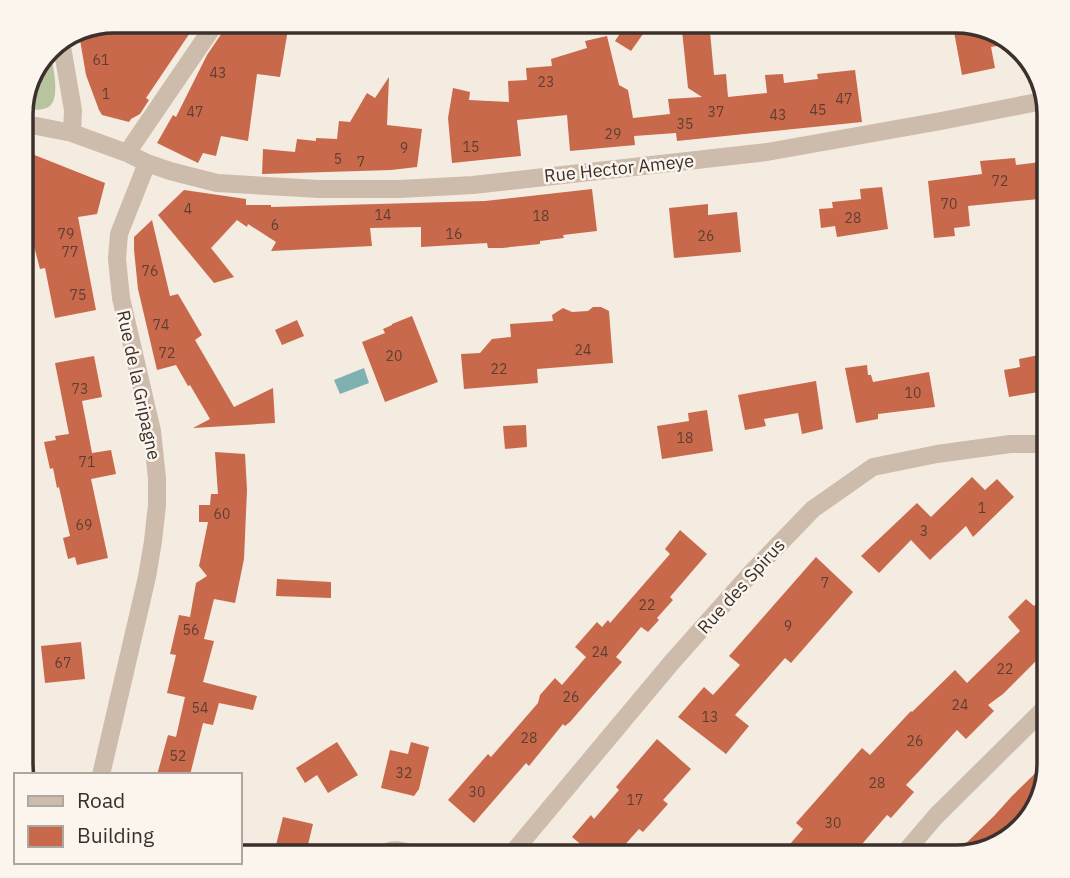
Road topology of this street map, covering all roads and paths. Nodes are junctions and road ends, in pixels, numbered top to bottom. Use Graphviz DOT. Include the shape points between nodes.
graph roads {
  1 [pos="210,33"];
  2 [pos="63,52"];
  3 [pos="1036,102"];
  4 [pos="33,125"];
  5 [pos="72,133"];
  6 [pos="127,153"];
  7 [pos="147,163"];
  8 [pos="1037,444"];
  9 [pos="1037,716"];
  10 [pos="101,773"];
  11 [pos="519,845"];
  12 [pos="911,845"];
  1 -- 6 [label="street"];
  2 -- 5 [label="street" via="73,110"];
  3 -- 7 [label="street, Rue Hector Ameye" via="767,152 400,189 319,190 217,183"];
  4 -- 5 [label="street, Rue Hector Ameye"];
  5 -- 6 [label="street, Rue Hector Ameye"];
  6 -- 7 [label="street, Rue Hector Ameye"];
  7 -- 10 [label="street, Rue de la Gripagne" via="119,234 117,259 121,298 152,431 157,505 147,577"];
  8 -- 11 [label="street, Rue des Spirus" via="937,454 873,467 813,509 672,662"];
  9 -- 12 [label="street"];
}
